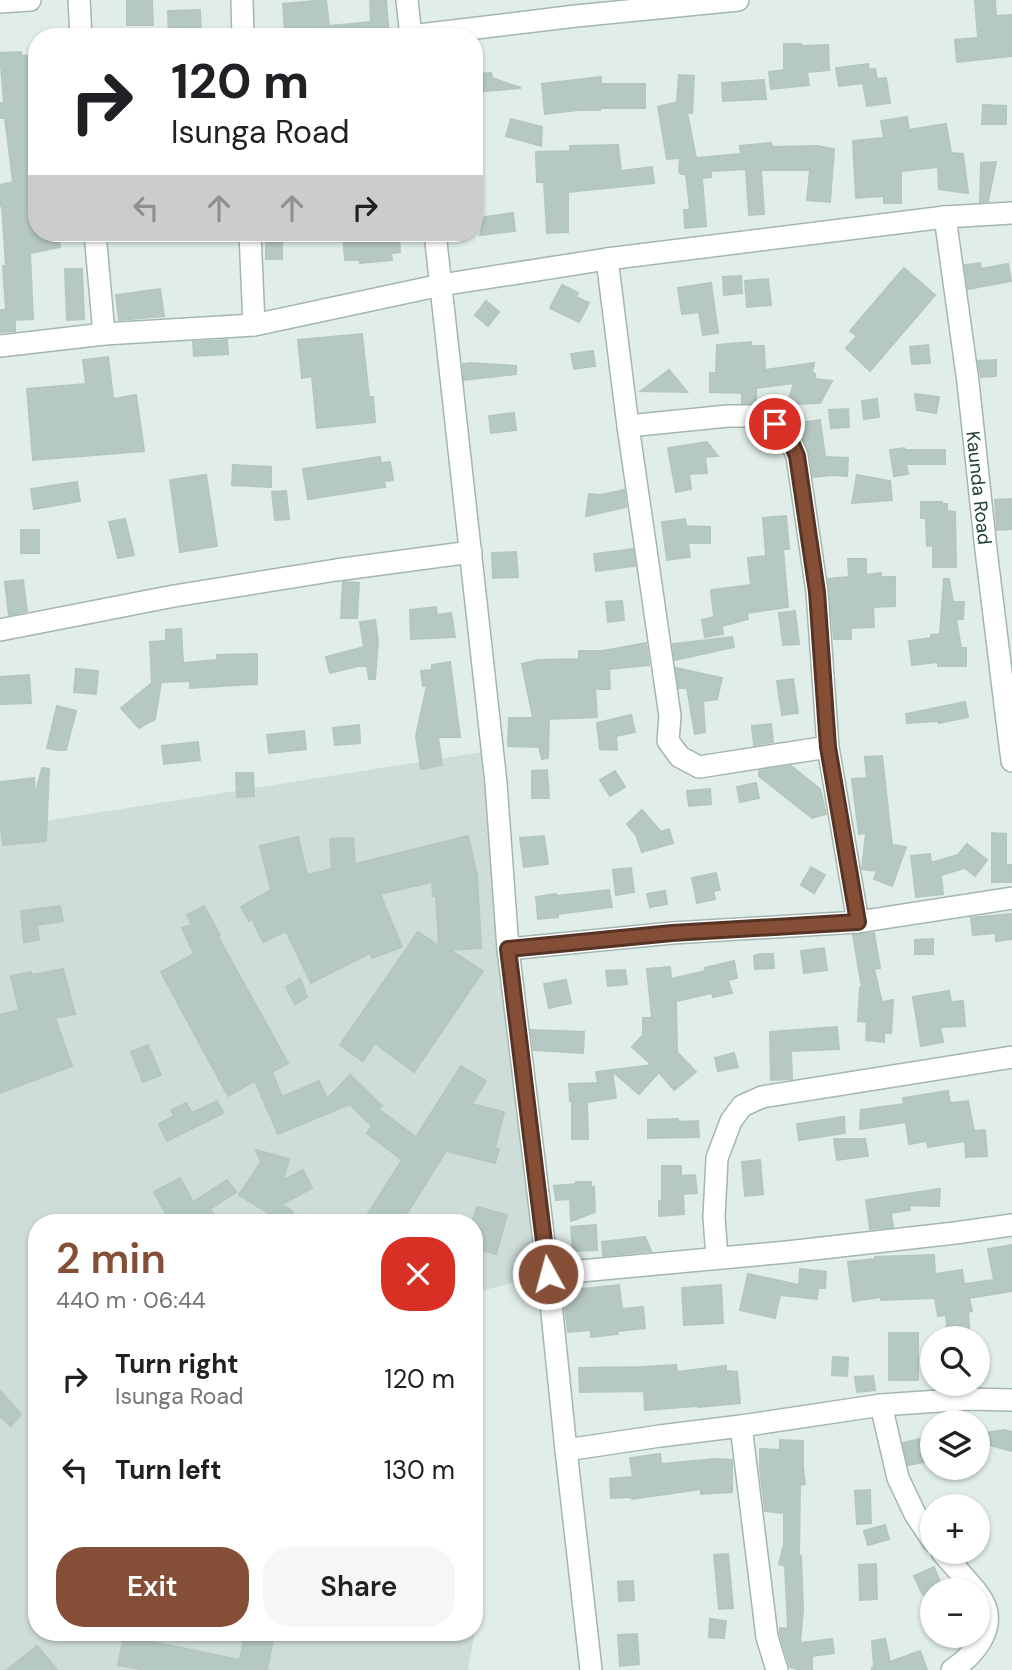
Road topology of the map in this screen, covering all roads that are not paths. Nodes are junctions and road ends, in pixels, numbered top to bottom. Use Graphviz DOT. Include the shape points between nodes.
graph roads {
  1 [pos="30,0"];
  2 [pos="79,0"];
  3 [pos="242,0"];
  4 [pos="407,0"];
  5 [pos="738,0"];
  6 [pos="0,2"];
  7 [pos="575,8"];
  8 [pos="81,28"];
  9 [pos="243,28"];
  10 [pos="410,28"];
  11 [pos="462,28"];
  12 [pos="1012,213"];
  13 [pos="945,216"];
  14 [pos="96,242"];
  15 [pos="250,242"];
  16 [pos="436,242"];
  17 [pos="607,259"];
  18 [pos="442,285"];
  19 [pos="254,325"];
  20 [pos="104,334"];
  21 [pos="0,346"];
  22 [pos="628,426"];
  23 [pos="471,552"];
  24 [pos="0,631"];
  25 [pos="828,747"];
  26 [pos="1012,761"];
  27 [pos="1012,898"];
  28 [pos="858,922"];
  29 [pos="508,949"];
  30 [pos="1012,1058"];
  31 [pos="1012,1225"];
  32 [pos="717,1258"];
  33 [pos="548,1274"];
  34 [pos="1012,1400"];
  35 [pos="881,1405"];
  36 [pos="741,1426"];
  37 [pos="566,1450"];
  38 [pos="920,1522"];
  39 [pos="952,1564"];
  40 [pos="965,1578"];
  41 [pos="975,1648"];
  42 [pos="591,1670"];
  43 [pos="777,1670"];
  44 [pos="952,1670"];
  1 -- 6 [label="street"];
  2 -- 8 [label="street"];
  3 -- 9 [label="street"];
  4 -- 10 [label="street"];
  5 -- 7 [label="street"];
  7 -- 11 [label="street"];
  12 -- 13 [label="street"];
  13 -- 17 [label="street"];
  13 -- 26 [label="street, Kaunda Road"];
  14 -- 20 [label="street"];
  15 -- 19 [label="street"];
  16 -- 18 [label="street"];
  17 -- 18 [label="street"];
  17 -- 22 [label="street"];
  18 -- 19 [label="street"];
  18 -- 23 [label="street"];
  19 -- 20 [label="street"];
  20 -- 21 [label="street"];
  22 -- 25 [label="street" via="755,416 788,435 797,456 817,592"];
  22 -- 25 [label="street" via="670,716 668,741 680,757 699,767"];
  23 -- 24 [label="street" via="174,596"];
  23 -- 29 [label="street"];
  25 -- 28 [label="street"];
  27 -- 28 [label="street"];
  28 -- 29 [label="street"];
  29 -- 33 [label="street"];
  30 -- 32 [label="street" via="762,1097 742,1106 717,1158"];
  31 -- 32 [label="street"];
  32 -- 33 [label="street"];
  33 -- 37 [label="street"];
  34 -- 35 [label="street"];
  35 -- 36 [label="street"];
  35 -- 38 [label="street" via="898,1478"];
  36 -- 37 [label="street"];
  36 -- 43 [label="street" via="767,1637"];
  37 -- 42 [label="street"];
  39 -- 40 [label="street"];
  41 -- 44 [label="street"];
}
